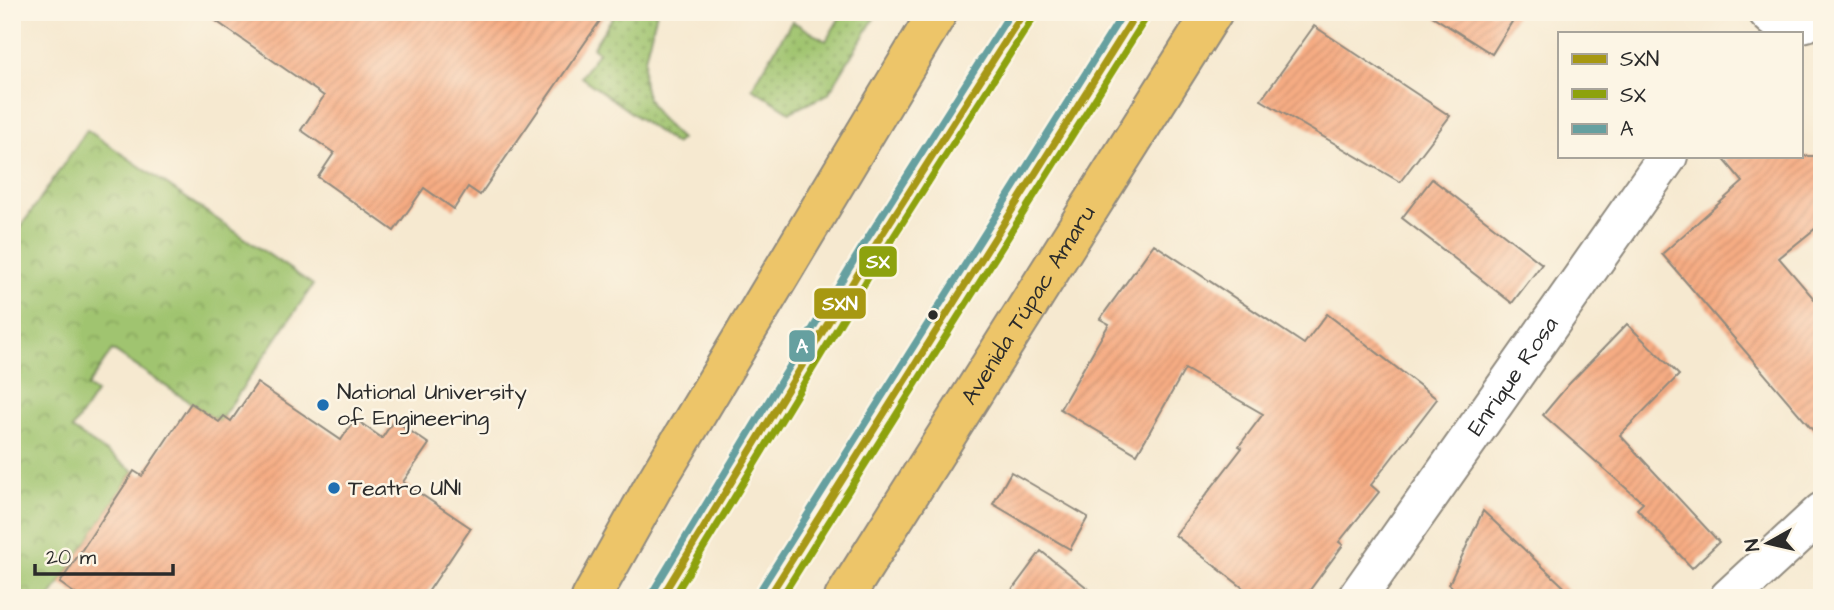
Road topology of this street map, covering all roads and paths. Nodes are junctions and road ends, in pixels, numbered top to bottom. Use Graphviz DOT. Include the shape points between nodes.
graph roads {
  1 [pos="938,12"];
  2 [pos="1213,12"];
  3 [pos="1768,12"];
  4 [pos="1822,14"];
  5 [pos="1754,32"];
  6 [pos="1667,158"];
  7 [pos="1822,512"];
  8 [pos="591,598"];
  9 [pos="844,598"];
  10 [pos="1357,598"];
  11 [pos="1729,598"];
  1 -- 8 [label="main road"];
  2 -- 9 [label="main road, Avenida Túpac Amaru"];
  3 -- 4 [label="street" via="1776,21 1793,25 1809,23"];
  3 -- 5 [label="street"];
  6 -- 10 [label="street, Enrique Rosa"];
  7 -- 11 [label="street"];
}
